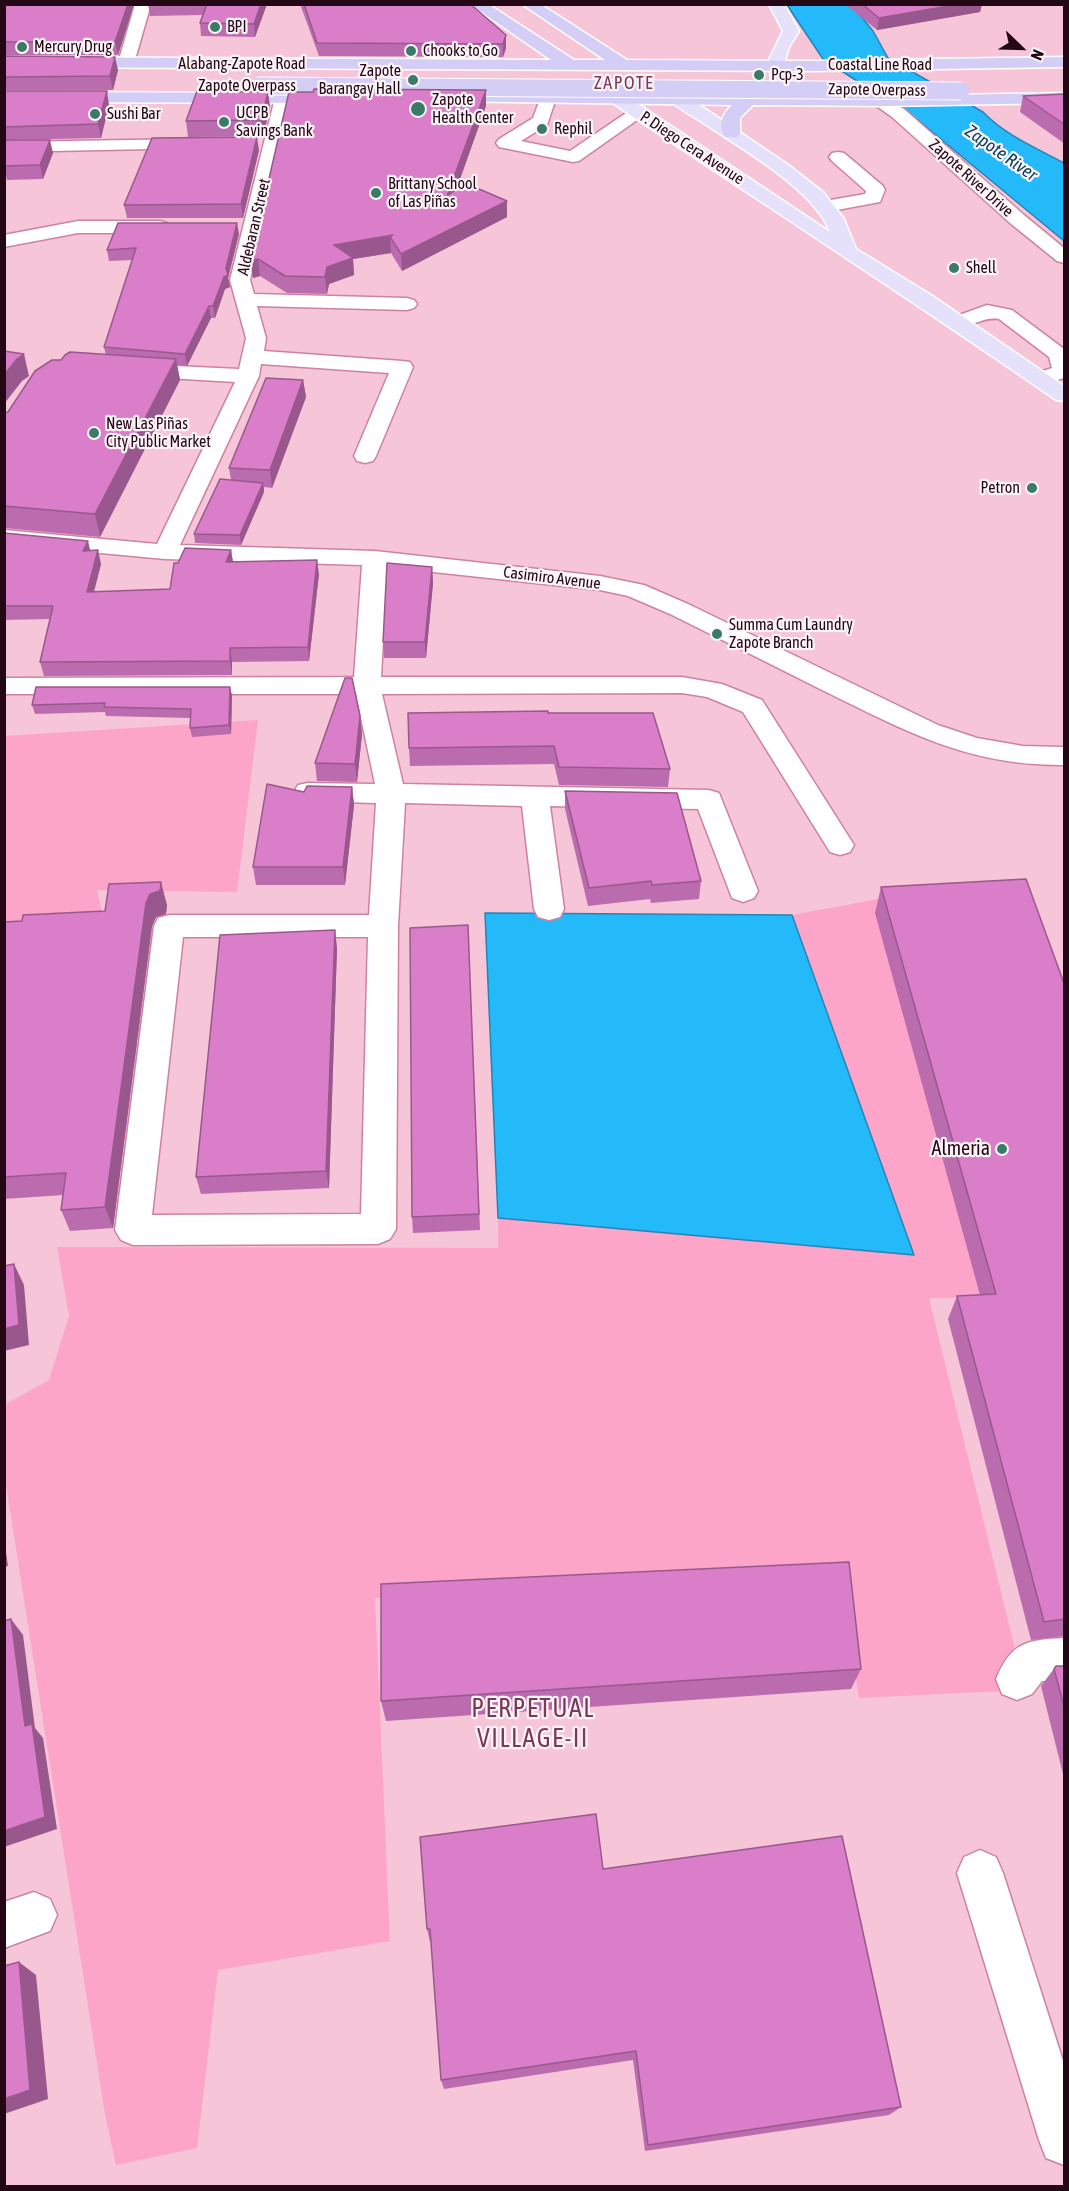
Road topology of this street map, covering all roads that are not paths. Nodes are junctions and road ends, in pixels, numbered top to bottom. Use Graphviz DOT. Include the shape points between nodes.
graph roads {
  1 [pos="143,4"];
  2 [pos="477,4"];
  3 [pos="528,4"];
  4 [pos="776,4"];
  5 [pos="525,36"];
  6 [pos="4,62"];
  7 [pos="126,63"];
  8 [pos="1065,63"];
  9 [pos="570,65"];
  10 [pos="623,65"];
  11 [pos="728,65"];
  12 [pos="776,65"];
  13 [pos="482,66"];
  14 [pos="523,66"];
  15 [pos="4,74"];
  16 [pos="1065,76"];
  17 [pos="4,85"];
  18 [pos="1065,86"];
  19 [pos="4,97"];
  20 [pos="515,97"];
  21 [pos="283,98"];
  22 [pos="548,98"];
  23 [pos="617,98"];
  24 [pos="677,98"];
  25 [pos="1065,98"];
  26 [pos="725,99"];
  27 [pos="750,99"];
  28 [pos="781,100"];
  29 [pos="880,101"];
  30 [pos="638,113"];
  31 [pos="731,134"];
  32 [pos="250,143"];
  33 [pos="274,143"];
  34 [pos="215,144"];
  35 [pos="4,147"];
  36 [pos="838,157"];
  37 [pos="826,206"];
  38 [pos="184,226"];
  39 [pos="231,226"];
  40 [pos="254,226"];
  41 [pos="4,241"];
  42 [pos="847,250"];
  43 [pos="1065,257"];
  44 [pos="245,300"];
  45 [pos="407,304"];
  46 [pos="958,322"];
  47 [pos="250,367"];
  48 [pos="109,368"];
  49 [pos="1041,379"];
  50 [pos="1065,395"];
  51 [pos="365,456"];
  52 [pos="4,537"];
  53 [pos="165,552"];
  54 [pos="375,558"];
  55 [pos="368,685"];
  56 [pos="4,686"];
  57 [pos="1065,756"];
  58 [pos="285,792"];
  59 [pos="391,793"];
  60 [pos="535,796"];
  61 [pos="840,845"];
  62 [pos="743,891"];
  63 [pos="549,909"];
  64 [pos="383,926"];
  65 [pos="1065,1659"];
  66 [pos="1017,1679"];
  67 [pos="980,1873"];
  68 [pos="1065,2140"];
  1 -- 7 [label="street"];
  2 -- 5 [label="highway, P. Diego Cera Avenue"];
  3 -- 10 [label="highway, P. Diego Cera Avenue"];
  4 -- 12 [label="main road" via="791,31"];
  5 -- 9 [label="highway, P. Diego Cera Avenue"];
  5 -- 13 [label="highway" via="529,48 524,54"];
  6 -- 7 [label="highway, Alabang-Zapote Road"];
  7 -- 13 [label="highway, Alabang-Zapote Road"];
  8 -- 12 [label="highway, Coastal Line Road"];
  9 -- 10 [label="highway, Alabang-Zapote Road"];
  9 -- 14 [label="highway, Alabang-Zapote Road"];
  9 -- 23 [label="highway, P. Diego Cera Avenue"];
  10 -- 11 [label="highway, Coastal Line Road"];
  10 -- 24 [label="highway, P. Diego Cera Avenue"];
  11 -- 12 [label="highway, Coastal Line Road"];
  11 -- 26 [label="highway" via="711,76 712,92"];
  12 -- 28 [label="main road"];
  13 -- 14 [label="highway, Alabang-Zapote Road"];
  14 -- 20 [label="highway" via="552,77 557,85 541,95"];
  15 -- 16 [label="highway, Zapote Overpass" via="928,80"];
  17 -- 18 [label="highway, Zapote Overpass, bridge" via="961,91"];
  19 -- 21 [label="highway, Alabang-Zapote Road"];
  20 -- 21 [label="highway, Alabang-Zapote Road"];
  20 -- 22 [label="highway, Alabang-Zapote Road"];
  21 -- 33 [label="street, Aldebaran Street"];
  22 -- 23 [label="highway, Alabang-Zapote Road"];
  22 -- 30 [label="street" via="542,122 505,143 573,157"];
  23 -- 24 [label="highway, Alabang-Zapote Road"];
  23 -- 30 [label="main road, P. Diego Cera Avenue"];
  24 -- 26 [label="highway, Coastal Line Road"];
  24 -- 31 [label="main road, P. Diego Cera Avenue"];
  25 -- 29 [label="highway, Coastal Line Road"];
  26 -- 27 [label="highway, Coastal Line Road"];
  27 -- 28 [label="highway, Coastal Line Road"];
  27 -- 31 [label="highway" via="731,117"];
  28 -- 29 [label="highway, Coastal Line Road"];
  29 -- 43 [label="street, Zapote River Drive"];
  30 -- 42 [label="main road, P. Diego Cera Avenue"];
  31 -- 37 [label="main road, P. Diego Cera Avenue" via="803,184"];
  32 -- 33 [label="street"];
  33 -- 40 [label="street, Aldebaran Street"];
  34 -- 35 [label="street"];
  36 -- 37 [label="street" via="876,190 873,198"];
  37 -- 42 [label="main road, P. Diego Cera Avenue"];
  38 -- 41 [label="street" via="78,227"];
  39 -- 40 [label="street"];
  40 -- 44 [label="street, Aldebaran Street" via="240,280"];
  42 -- 46 [label="main road, P. Diego Cera Avenue"];
  44 -- 45 [label="street"];
  44 -- 47 [label="street, Aldebaran Street" via="256,338"];
  46 -- 49 [label="main road, P. Diego Cera Avenue"];
  46 -- 49 [label="street" via="987,311 1005,314 1057,353 1064,363 1063,372"];
  47 -- 48 [label="street"];
  47 -- 51 [label="street" via="402,367"];
  47 -- 53 [label="street, Aldebaran Street"];
  49 -- 50 [label="main road, P. Diego Cera Avenue"];
  52 -- 53 [label="street, Casimiro Avenue"];
  53 -- 54 [label="street, Casimiro Avenue"];
  54 -- 55 [label="street"];
  54 -- 57 [label="street, Casimiro Avenue" via="635,590 928,731 973,746 1023,755"];
  55 -- 56 [label="street"];
  55 -- 59 [label="street"];
  55 -- 61 [label="street" via="682,686 713,690 753,706"];
  58 -- 59 [label="street"];
  59 -- 60 [label="street"];
  59 -- 64 [label="street"];
  60 -- 62 [label="street" via="709,800"];
  60 -- 63 [label="street"];
  64 -- 64 [label="street" via="378,1229 133,1230 169,926"];
  65 -- 66 [label="street" via="1032,1661"];
  67 -- 68 [label="street"];
}
